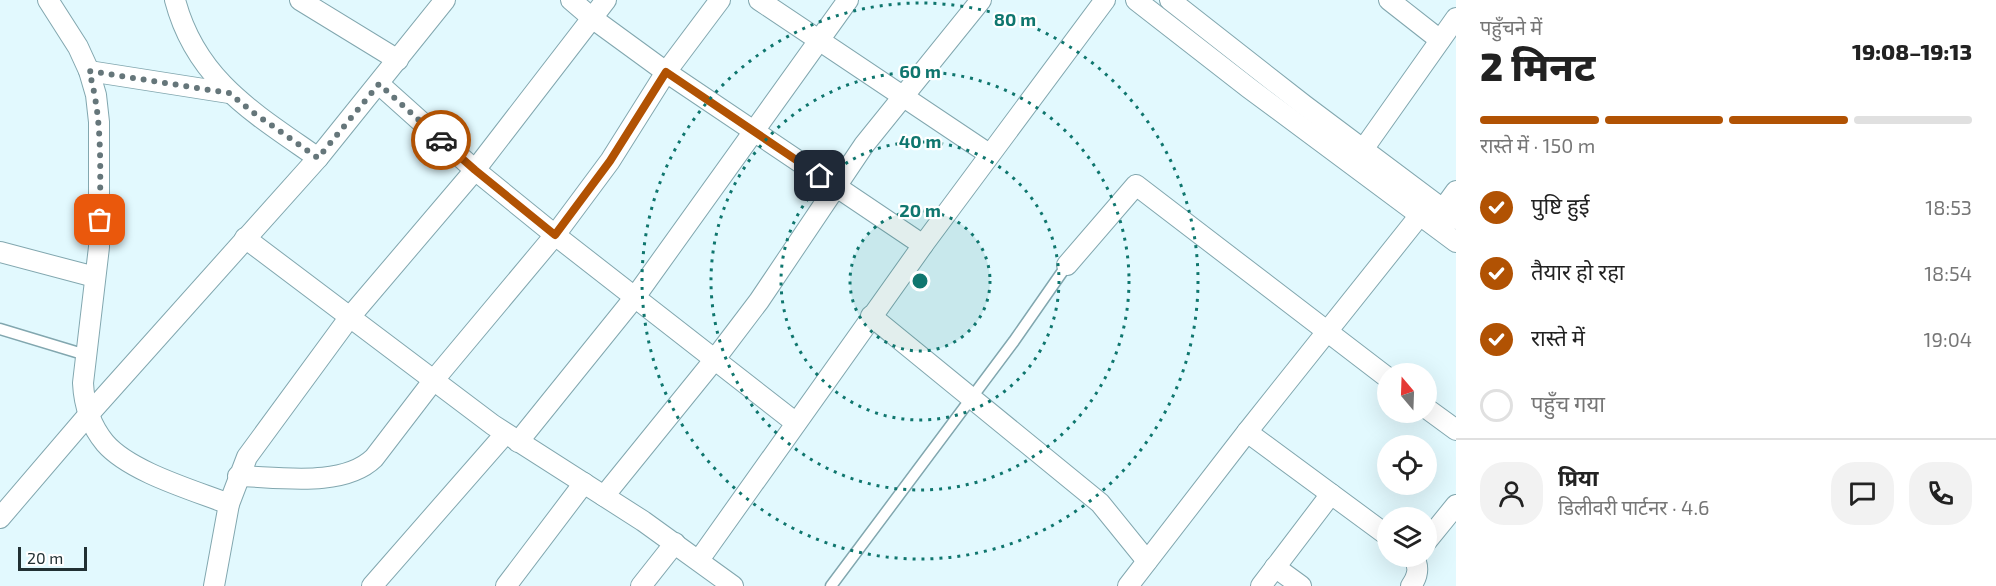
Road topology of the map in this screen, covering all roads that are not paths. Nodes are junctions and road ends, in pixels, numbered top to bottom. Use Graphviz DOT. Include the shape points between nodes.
graph roads {
  1 [pos="48,0"];
  2 [pos="175,0"];
  3 [pos="300,0"];
  4 [pos="571,0"];
  5 [pos="606,0"];
  6 [pos="720,0"];
  7 [pos="759,0"];
  8 [pos="848,0"];
  9 [pos="981,0"];
  10 [pos="1105,0"];
  11 [pos="1136,0"];
  12 [pos="1170,0"];
  13 [pos="1389,0"];
  14 [pos="440,2"];
  15 [pos="592,18"];
  16 [pos="1456,18"];
  17 [pos="819,39"];
  18 [pos="1440,40"];
  19 [pos="398,60"];
  20 [pos="89,71"];
  21 [pos="666,72"];
  22 [pos="379,84"];
  23 [pos="229,93"];
  24 [pos="902,96"];
  25 [pos="754,131"];
  26 [pos="989,154"];
  27 [pos="1358,157"];
  28 [pos="318,158"];
  29 [pos="475,170"];
  30 [pos="835,186"];
  31 [pos="1456,191"];
  32 [pos="1438,217"];
  33 [pos="555,235"];
  34 [pos="245,238"];
  35 [pos="1456,242"];
  36 [pos="923,245"];
  37 [pos="0,252"];
  38 [pos="1067,265"];
  39 [pos="95,277"];
  40 [pos="635,297"];
  41 [pos="871,316"];
  42 [pos="349,318"];
  43 [pos="0,329"];
  44 [pos="1327,332"];
  45 [pos="86,355"];
  46 [pos="715,360"];
  47 [pos="1377,370"];
  48 [pos="433,381"];
  49 [pos="972,397"];
  50 [pos="89,414"];
  51 [pos="1437,416"];
  52 [pos="796,423"];
  53 [pos="1456,430"];
  54 [pos="1247,432"];
  55 [pos="511,438"];
  56 [pos="238,476"];
  57 [pos="584,483"];
  58 [pos="1331,494"];
  59 [pos="604,496"];
  60 [pos="229,504"];
  61 [pos="1456,505"];
  62 [pos="0,518"];
  63 [pos="1377,528"];
  64 [pos="1437,528"];
  65 [pos="675,543"];
  66 [pos="699,560"];
  67 [pos="1147,561"];
  68 [pos="1275,567"];
  69 [pos="1418,567"];
  70 [pos="214,586"];
  71 [pos="372,586"];
  72 [pos="506,586"];
  73 [pos="641,586"];
  74 [pos="733,586"];
  75 [pos="831,586"];
  76 [pos="1128,586"];
  77 [pos="1261,586"];
  78 [pos="1301,586"];
  79 [pos="1411,586"];
  1 -- 20 [label="street"];
  2 -- 23 [label="street" via="187,38"];
  3 -- 19 [label="street"];
  4 -- 15 [label="street"];
  5 -- 15 [label="street"];
  6 -- 21 [label="street"];
  7 -- 17 [label="street"];
  8 -- 17 [label="street"];
  9 -- 24 [label="street"];
  10 -- 26 [label="street"];
  11 -- 27 [label="street"];
  12 -- 27 [label="street"];
  13 -- 18 [label="street"];
  14 -- 19 [label="street"];
  15 -- 21 [label="street"];
  15 -- 29 [label="street"];
  16 -- 18 [label="street"];
  17 -- 24 [label="street"];
  17 -- 25 [label="street"];
  18 -- 27 [label="street"];
  19 -- 22 [label="street"];
  20 -- 23 [label="street"];
  20 -- 39 [label="street" via="99,122 100,220"];
  21 -- 25 [label="street"];
  21 -- 33 [label="street" via="610,161"];
  22 -- 28 [label="street"];
  22 -- 29 [label="street"];
  23 -- 28 [label="street"];
  24 -- 26 [label="street"];
  24 -- 30 [label="street"];
  25 -- 30 [label="street"];
  25 -- 40 [label="street"];
  26 -- 36 [label="street"];
  27 -- 32 [label="street"];
  28 -- 34 [label="street"];
  29 -- 33 [label="street"];
  29 -- 42 [label="street"];
  30 -- 36 [label="street"];
  30 -- 46 [label="street" via="765,293"];
  31 -- 32 [label="street"];
  32 -- 35 [label="street"];
  32 -- 44 [label="street"];
  33 -- 40 [label="street"];
  33 -- 48 [label="street"];
  34 -- 42 [label="street"];
  34 -- 50 [label="street"];
  36 -- 41 [label="street"];
  37 -- 39 [label="street"];
  38 -- 44 [label="street" via="1136,186"];
  38 -- 49 [label="lane"];
  39 -- 45 [label="street"];
  40 -- 46 [label="street"];
  40 -- 55 [label="street"];
  41 -- 49 [label="street"];
  41 -- 52 [label="street"];
  42 -- 48 [label="street"];
  42 -- 56 [label="street" via="266,429"];
  43 -- 45 [label="lane"];
  44 -- 47 [label="street"];
  44 -- 54 [label="street"];
  45 -- 50 [label="street" via="83,383"];
  46 -- 52 [label="street"];
  46 -- 59 [label="street"];
  48 -- 55 [label="street"];
  48 -- 56 [label="street" via="374,458 353,473 328,478"];
  49 -- 67 [label="street" via="1100,503"];
  49 -- 75 [label="lane"];
  50 -- 60 [label="street" via="105,443 120,456 145,471"];
  50 -- 62 [label="street"];
  51 -- 53 [label="street"];
  52 -- 66 [label="street"];
  54 -- 58 [label="street"];
  54 -- 67 [label="street"];
  55 -- 57 [label="street"];
  55 -- 71 [label="street"];
  56 -- 60 [label="street"];
  57 -- 59 [label="street"];
  57 -- 72 [label="street"];
  58 -- 63 [label="street"];
  58 -- 68 [label="street"];
  59 -- 65 [label="street"];
  60 -- 70 [label="street"];
  61 -- 64 [label="street"];
  65 -- 66 [label="street"];
  65 -- 73 [label="street"];
  66 -- 74 [label="street"];
  67 -- 76 [label="street"];
  68 -- 77 [label="street"];
  68 -- 78 [label="street"];
  69 -- 79 [label="street"];
}
